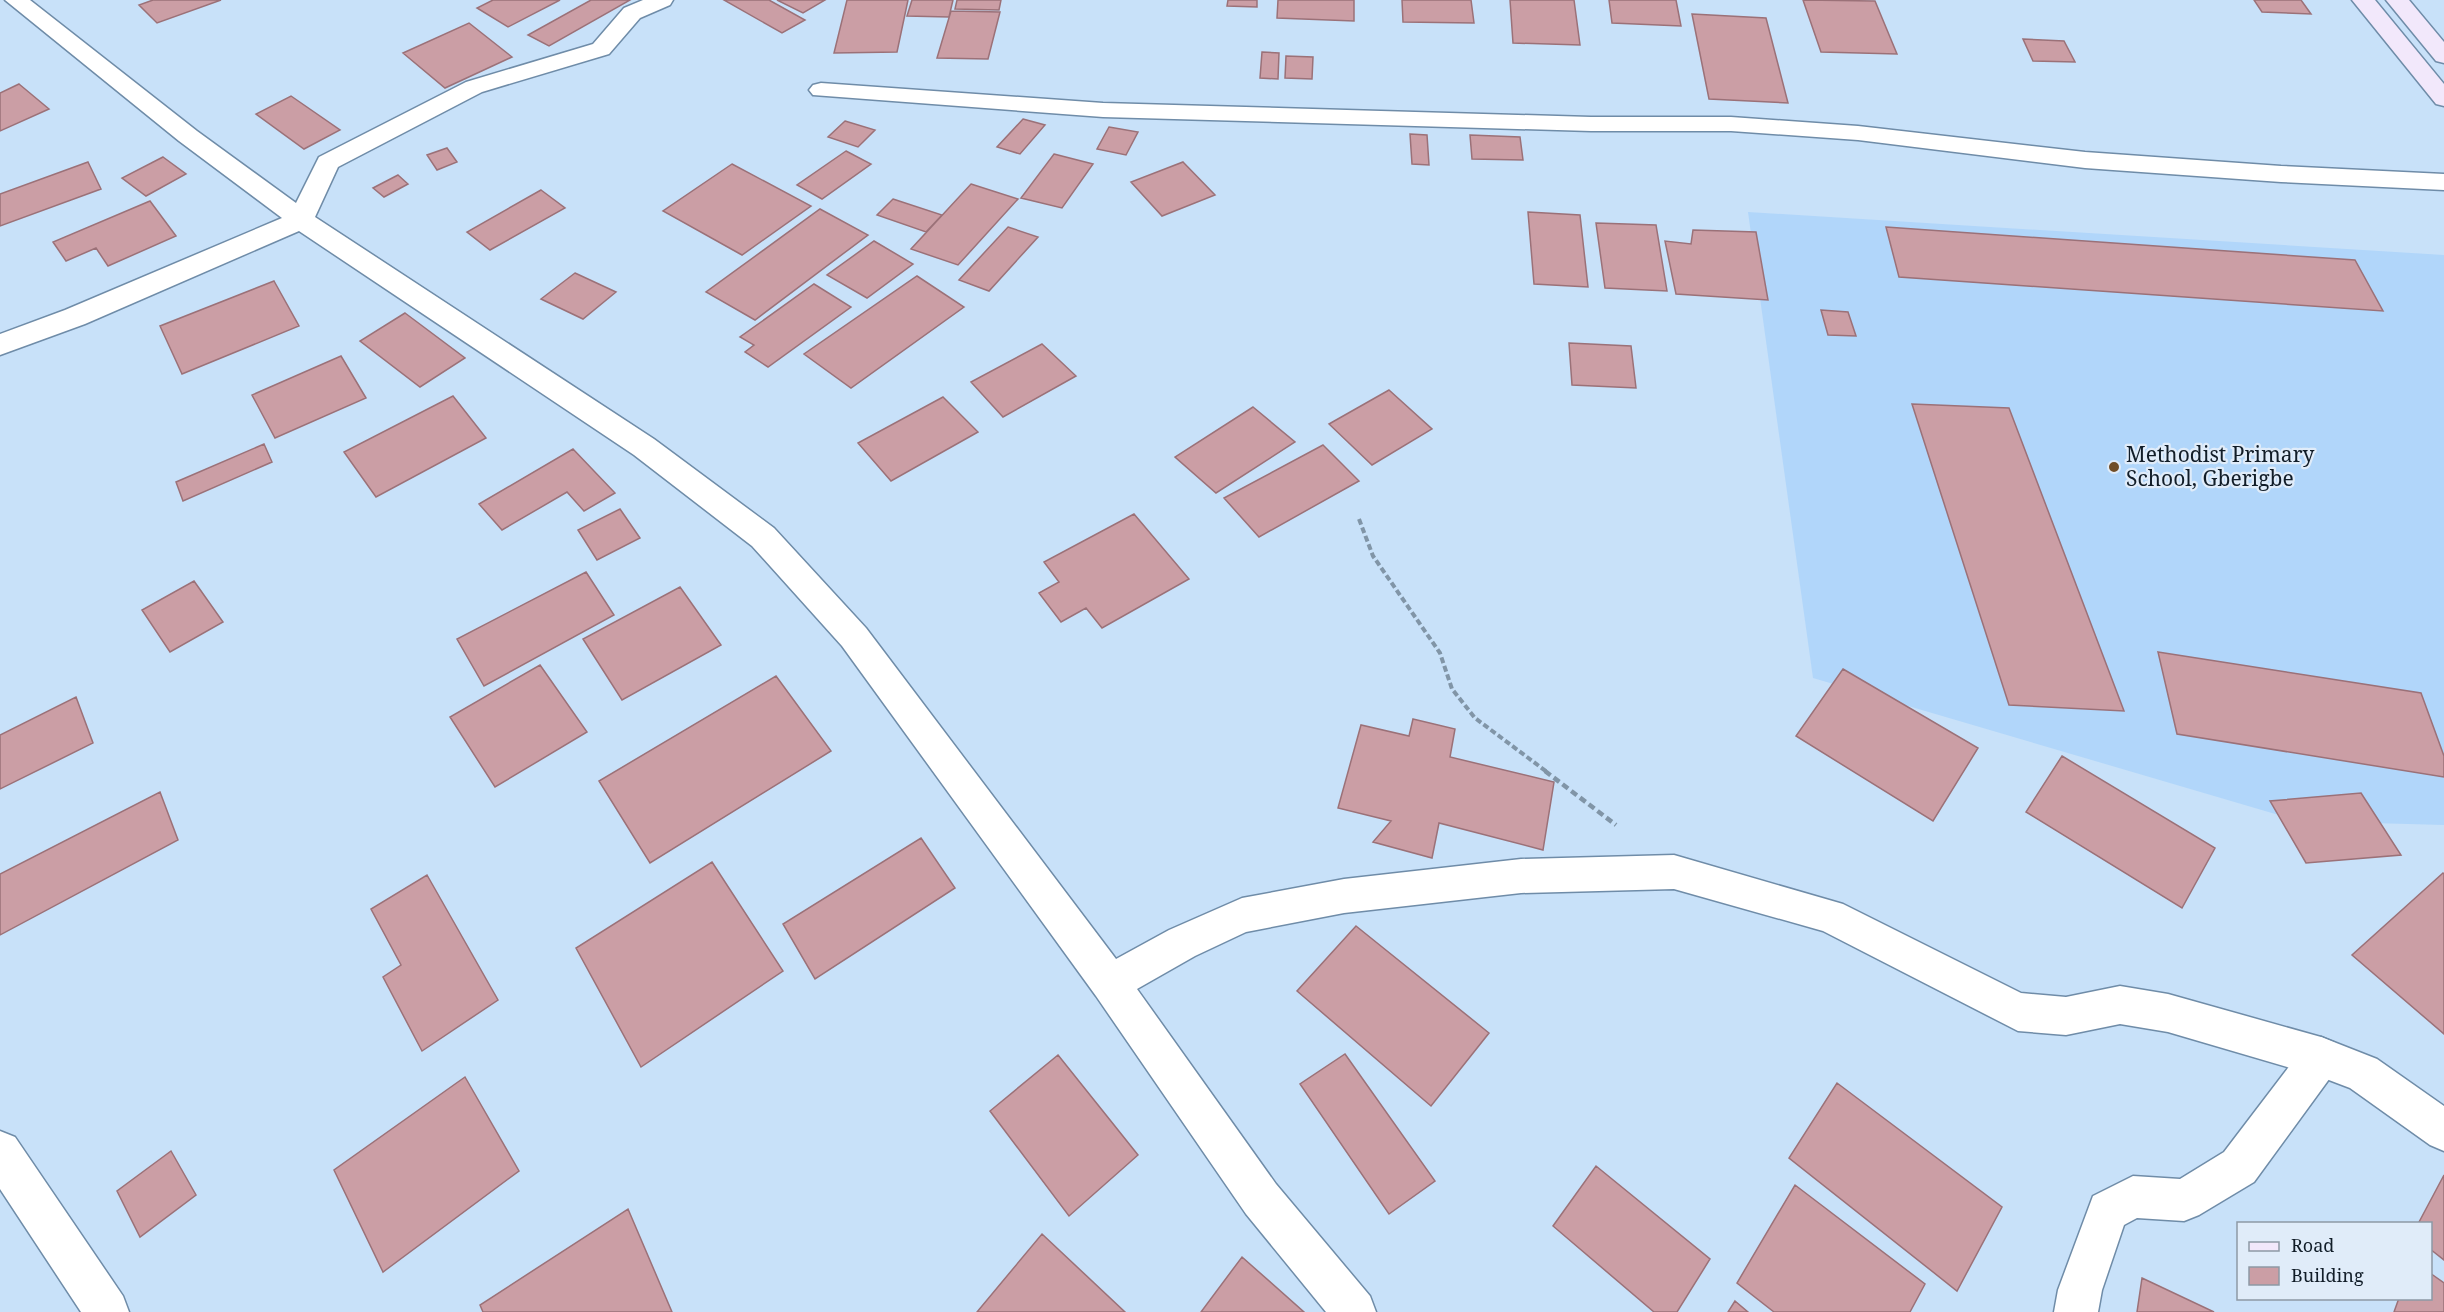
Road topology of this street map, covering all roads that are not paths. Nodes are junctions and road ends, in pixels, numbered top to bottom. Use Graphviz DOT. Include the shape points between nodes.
graph roads {
  1 [pos="16,0"];
  2 [pos="662,0"];
  3 [pos="2363,0"];
  4 [pos="2397,0"];
  5 [pos="2444,56"];
  6 [pos="821,90"];
  7 [pos="2444,99"];
  8 [pos="2444,182"];
  9 [pos="301,220"];
  10 [pos="0,345"];
  11 [pos="1110,984"];
  12 [pos="2321,1057"];
  13 [pos="2444,1131"];
  14 [pos="0,1152"];
  15 [pos="107,1312"];
  16 [pos="1354,1312"];
  17 [pos="2076,1312"];
  1 -- 9 [label="street"];
  2 -- 9 [label="street" via="632,13 601,49 474,87 328,162"];
  3 -- 7 [label="main road"];
  4 -- 5 [label="main road"];
  6 -- 8 [label="street" via="1103,110 1591,124 1731,124 1858,133 2085,160"];
  9 -- 10 [label="street"];
  9 -- 11 [label="street" via="645,447 763,537 854,637"];
  11 -- 12 [label="street" via="1242,915 1344,896 1521,876 1674,872 1830,916 2018,1012 2066,1016 2120,1005 2168,1013"];
  11 -- 16 [label="street" via="1261,1199"];
  12 -- 13 [label="street" via="2363,1073"];
  12 -- 17 [label="street" via="2239,1167 2184,1200 2133,1197 2108,1211"];
  14 -- 15 [label="street"];
}
